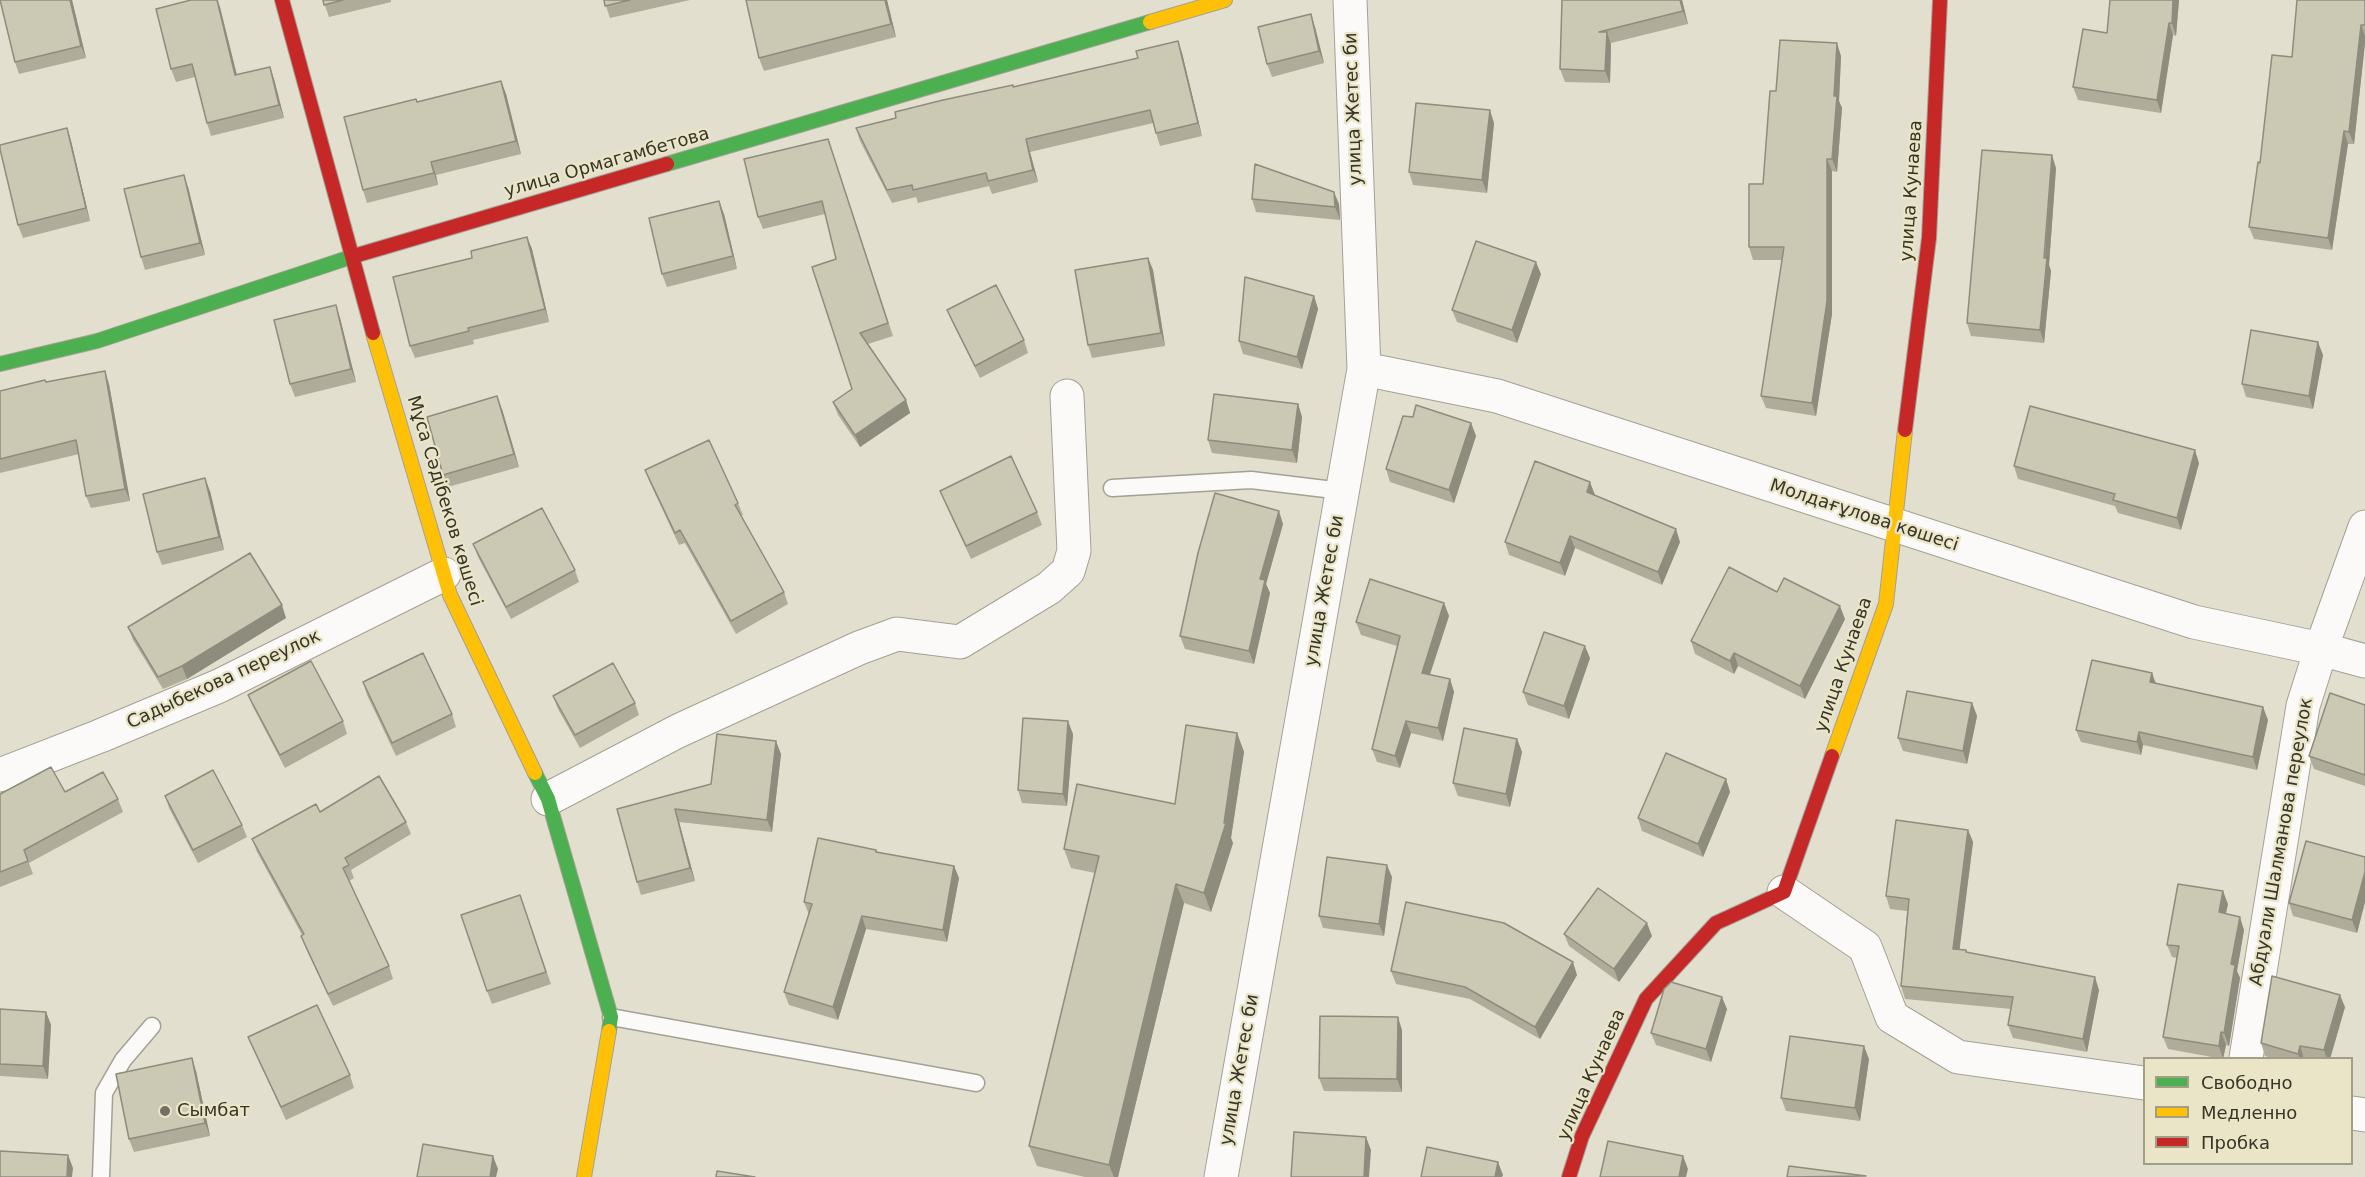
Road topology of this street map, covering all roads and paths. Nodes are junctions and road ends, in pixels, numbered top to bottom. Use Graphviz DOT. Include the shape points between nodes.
graph roads {
  1 [pos="282,0"];
  2 [pos="1225,0"];
  3 [pos="1350,0"];
  4 [pos="1940,0"];
  5 [pos="351,257"];
  6 [pos="0,364"];
  7 [pos="1364,369"];
  8 [pos="1067,396"];
  9 [pos="1112,488"];
  10 [pos="1342,491"];
  11 [pos="1893,525"];
  12 [pos="2365,527"];
  13 [pos="444,573"];
  14 [pos="2321,649"];
  15 [pos="2365,660"];
  16 [pos="0,775"];
  17 [pos="548,799"];
  18 [pos="1784,892"];
  19 [pos="611,1017"];
  20 [pos="152,1026"];
  21 [pos="2246,1057"];
  22 [pos="976,1083"];
  23 [pos="2143,1083"];
  24 [pos="100,1177"];
  25 [pos="584,1177"];
  26 [pos="1221,1177"];
  27 [pos="1569,1177"];
  1 -- 5 [label="street, Мұса Сәдібеков көшесі"];
  2 -- 5 [label="street, улица Ормагамбетова"];
  3 -- 7 [label="street, улица Жетес би"];
  4 -- 11 [label="street, улица Кунаева" via="1929,238"];
  5 -- 6 [label="street, улица Ормагамбетова" via="97,341"];
  5 -- 13 [label="street, Мұса Сәдібеков көшесі"];
  7 -- 10 [label="street, улица Жетес би"];
  7 -- 11 [label="street, Молдағұлова көшесі" via="1497,396"];
  8 -- 17 [label="street" via="1074,551 1068,571 1049,588 960,642 897,634 859,648 678,731"];
  9 -- 10 [label="lane" via="1251,480"];
  10 -- 26 [label="street, улица Жетес би"];
  11 -- 14 [label="street, Молдағұлова көшесі" via="2194,622"];
  11 -- 18 [label="street, улица Кунаева" via="1887,604"];
  12 -- 14 [label="street, Абдуали Шалманова переулок"];
  13 -- 16 [label="street, Садыбекова переулок" via="219,686"];
  13 -- 17 [label="street, Мұса Сәдібеков көшесі" via="450,595"];
  14 -- 15 [label="street, Молдағұлова көшесі"];
  14 -- 21 [label="street, Абдуали Шалманова переулок" via="2303,706"];
  17 -- 19 [label="street, Мұса Сәдібеков көшесі"];
  18 -- 23 [label="street" via="1865,947 1893,1017 1958,1057"];
  18 -- 27 [label="street, улица Кунаева" via="1716,923 1646,999 1582,1136"];
  19 -- 22 [label="lane"];
  19 -- 25 [label="street, Мұса Сәдібеков көшесі"];
  20 -- 24 [label="lane" via="123,1060 104,1093"];
}
